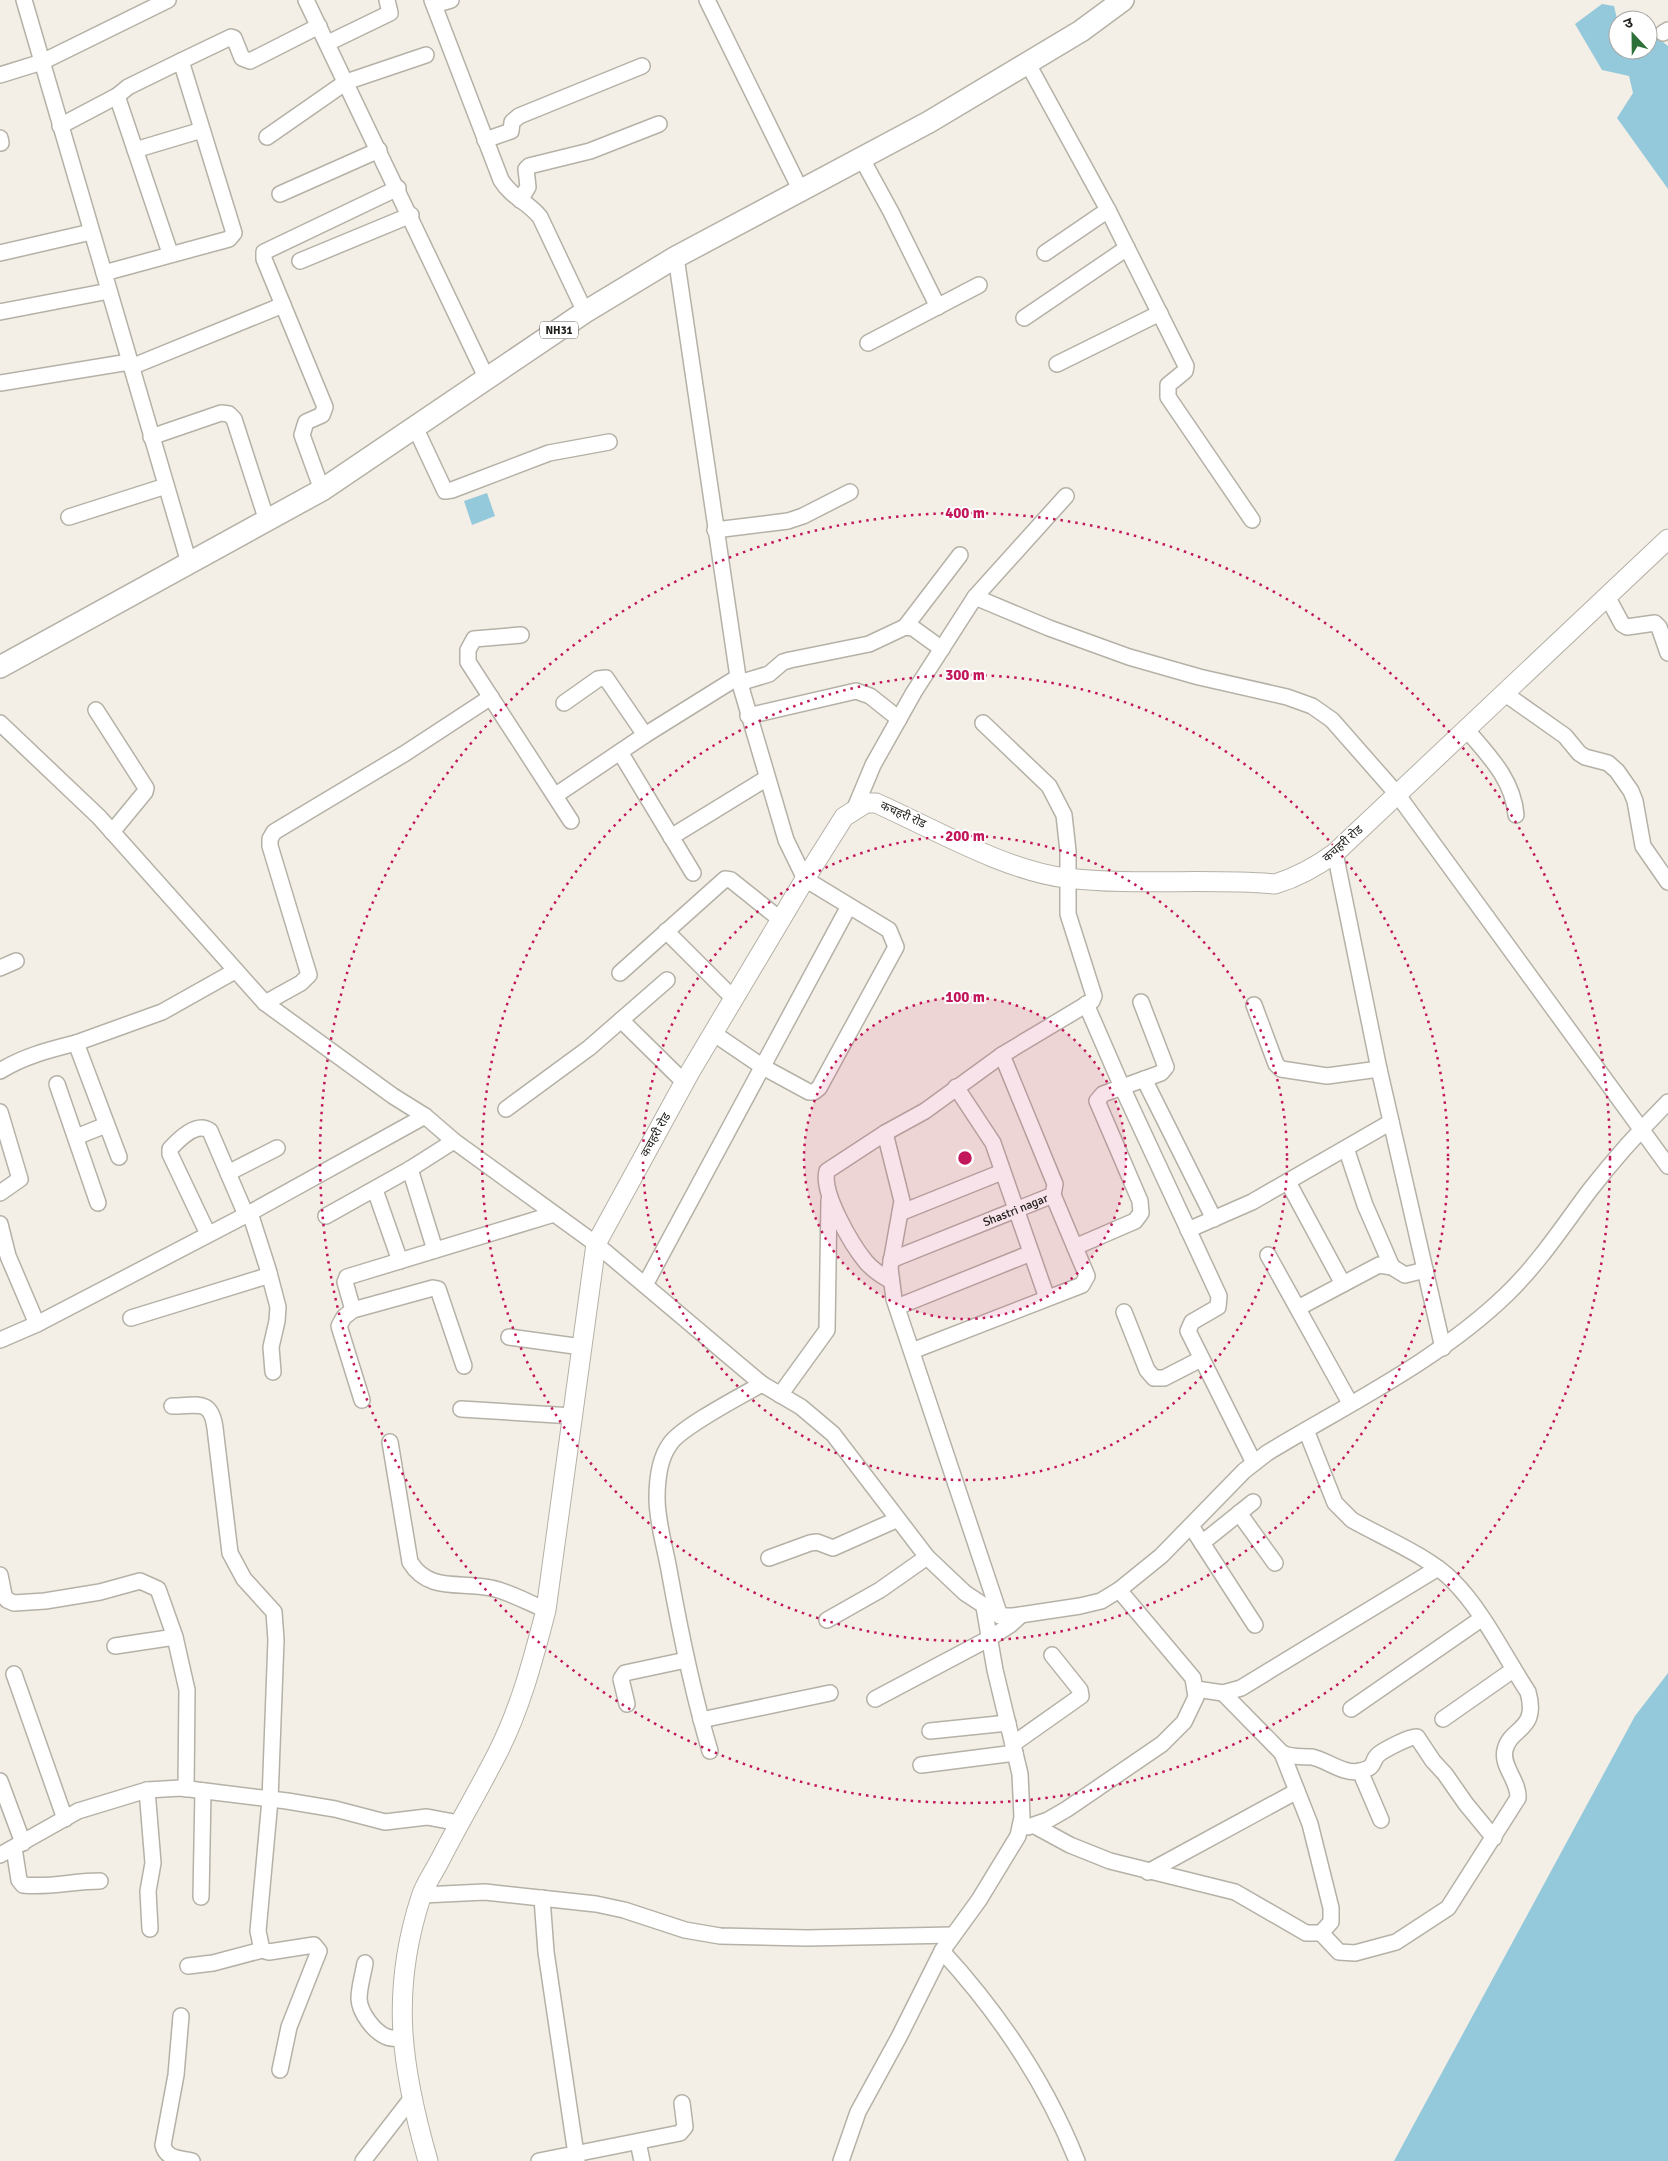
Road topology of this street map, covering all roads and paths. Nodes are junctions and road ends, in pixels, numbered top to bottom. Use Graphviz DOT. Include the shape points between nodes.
graph roads {
  1 [pos="24,0"];
  2 [pos="168,0"];
  3 [pos="306,0"];
  4 [pos="387,0"];
  5 [pos="451,0"];
  6 [pos="707,0"];
  7 [pos="1123,0"];
  8 [pos="433,3"];
  9 [pos="319,26"];
  10 [pos="328,44"];
  11 [pos="426,55"];
  12 [pos="181,61"];
  13 [pos="42,62"];
  14 [pos="1028,64"];
  15 [pos="642,66"];
  16 [pos="0,74"];
  17 [pos="346,82"];
  18 [pos="117,96"];
  19 [pos="659,124"];
  20 [pos="60,126"];
  21 [pos="202,130"];
  22 [pos="268,138"];
  23 [pos="485,140"];
  24 [pos="135,150"];
  25 [pos="379,150"];
  26 [pos="862,158"];
  27 [pos="398,188"];
  28 [pos="801,191"];
  29 [pos="280,194"];
  30 [pos="520,200"];
  31 [pos="1108,210"];
  32 [pos="410,215"];
  33 [pos="91,232"];
  34 [pos="1127,248"];
  35 [pos="0,253"];
  36 [pos="170,253"];
  37 [pos="1046,253"];
  38 [pos="676,257"];
  39 [pos="300,260"];
  40 [pos="104,273"];
  41 [pos="979,285"];
  42 [pos="108,291"];
  43 [pos="283,305"];
  44 [pos="938,307"];
  45 [pos="0,312"];
  46 [pos="585,312"];
  47 [pos="1160,313"];
  48 [pos="1024,318"];
  49 [pos="868,343"];
  50 [pos="130,364"];
  51 [pos="1057,364"];
  52 [pos="487,379"];
  53 [pos="0,383"];
  54 [pos="415,427"];
  55 [pos="152,437"];
  56 [pos="609,442"];
  57 [pos="166,486"];
  58 [pos="322,490"];
  59 [pos="850,492"];
  60 [pos="1066,496"];
  61 [pos="69,517"];
  62 [pos="1252,520"];
  63 [pos="268,521"];
  64 [pos="715,530"];
  65 [pos="1668,539"];
  66 [pos="960,555"];
  67 [pos="189,563"];
  68 [pos="1607,596"];
  69 [pos="975,597"];
  70 [pos="905,627"];
  71 [pos="521,635"];
  72 [pos="942,649"];
  73 [pos="1668,653"];
  74 [pos="0,668"];
  75 [pos="738,680"];
  76 [pos="1504,693"];
  77 [pos="491,697"];
  78 [pos="564,703"];
  79 [pos="96,710"];
  80 [pos="748,716"];
  81 [pos="899,719"];
  82 [pos="0,723"];
  83 [pos="983,723"];
  84 [pos="1466,729"];
  85 [pos="644,735"];
  86 [pos="620,752"];
  87 [pos="767,778"];
  88 [pos="1397,794"];
  89 [pos="556,795"];
  90 [pos="855,808"];
  91 [pos="1516,815"];
  92 [pos="571,821"];
  93 [pos="112,832"];
  94 [pos="671,837"];
  95 [pos="1335,854"];
  96 [pos="693,873"];
  97 [pos="1066,878"];
  98 [pos="805,879"];
  99 [pos="1668,882"];
  100 [pos="849,906"];
  101 [pos="781,920"];
  102 [pos="666,931"];
  103 [pos="16,961"];
  104 [pos="0,968"];
  105 [pos="235,971"];
  106 [pos="620,973"];
  107 [pos="667,980"];
  108 [pos="734,999"];
  109 [pos="1141,1002"];
  110 [pos="265,1003"];
  111 [pos="1086,1004"];
  112 [pos="1254,1004"];
  113 [pos="621,1020"];
  114 [pos="713,1033"];
  115 [pos="76,1043"];
  116 [pos="1002,1055"];
  117 [pos="764,1067"];
  118 [pos="1379,1070"];
  119 [pos="0,1071"];
  120 [pos="1144,1079"];
  121 [pos="685,1082"];
  122 [pos="57,1084"];
  123 [pos="956,1087"];
  124 [pos="1122,1087"];
  125 [pos="1668,1102"];
  126 [pos="506,1109"];
  127 [pos="0,1112"];
  128 [pos="425,1116"];
  129 [pos="1391,1122"];
  130 [pos="106,1125"];
  131 [pos="1640,1129"];
  132 [pos="885,1133"];
  133 [pos="76,1137"];
  134 [pos="454,1140"];
  135 [pos="277,1148"];
  136 [pos="1346,1148"];
  137 [pos="119,1158"];
  138 [pos="1666,1158"];
  139 [pos="410,1169"];
  140 [pos="1002,1172"];
  141 [pos="228,1173"];
  142 [pos="1288,1182"];
  143 [pos="375,1190"];
  144 [pos="0,1193"];
  145 [pos="829,1194"];
  146 [pos="1053,1195"];
  147 [pos="98,1203"];
  148 [pos="1016,1211"];
  149 [pos="248,1214"];
  150 [pos="554,1214"];
  151 [pos="900,1214"];
  152 [pos="326,1216"];
  153 [pos="1214,1219"];
  154 [pos="0,1224"];
  155 [pos="1188,1230"];
  156 [pos="208,1234"];
  157 [pos="596,1244"];
  158 [pos="1075,1247"];
  159 [pos="435,1250"];
  160 [pos="1031,1253"];
  161 [pos="1268,1255"];
  162 [pos="891,1260"];
  163 [pos="400,1261"];
  164 [pos="1392,1267"];
  165 [pos="1425,1270"];
  166 [pos="269,1273"];
  167 [pos="891,1281"];
  168 [pos="1343,1284"];
  169 [pos="645,1286"];
  170 [pos="1047,1298"];
  171 [pos="897,1307"];
  172 [pos="1298,1308"];
  173 [pos="353,1310"];
  174 [pos="1124,1312"];
  175 [pos="131,1318"];
  176 [pos="37,1324"];
  177 [pos="509,1337"];
  178 [pos="0,1340"];
  179 [pos="582,1347"];
  180 [pos="1442,1348"];
  181 [pos="912,1351"];
  182 [pos="1201,1359"];
  183 [pos="464,1366"];
  184 [pos="273,1372"];
  185 [pos="762,1384"];
  186 [pos="780,1395"];
  187 [pos="362,1400"];
  188 [pos="1350,1403"];
  189 [pos="172,1406"];
  190 [pos="461,1409"];
  191 [pos="573,1416"];
  192 [pos="1306,1430"];
  193 [pos="390,1442"];
  194 [pos="1254,1463"];
  195 [pos="1253,1502"];
  196 [pos="1239,1513"];
  197 [pos="896,1520"];
  198 [pos="1191,1526"];
  199 [pos="1202,1543"];
  200 [pos="927,1557"];
  201 [pos="769,1558"];
  202 [pos="1275,1563"];
  203 [pos="1438,1568"];
  204 [pos="0,1576"];
  205 [pos="1119,1590"];
  206 [pos="984,1607"];
  207 [pos="546,1610"];
  208 [pos="1021,1615"];
  209 [pos="1000,1616"];
  210 [pos="1481,1619"];
  211 [pos="827,1620"];
  212 [pos="1255,1625"];
  213 [pos="175,1636"];
  214 [pos="990,1638"];
  215 [pos="115,1646"];
  216 [pos="1052,1655"];
  217 [pos="686,1660"];
  218 [pos="1514,1670"];
  219 [pos="14,1674"];
  220 [pos="1196,1689"];
  221 [pos="1223,1693"];
  222 [pos="830,1694"];
  223 [pos="875,1699"];
  224 [pos="627,1704"];
  225 [pos="1351,1709"];
  226 [pos="1443,1718"];
  227 [pos="701,1720"];
  228 [pos="1008,1723"];
  229 [pos="930,1731"];
  230 [pos="1014,1749"];
  231 [pos="710,1751"];
  232 [pos="1282,1753"];
  233 [pos="920,1765"];
  234 [pos="1360,1771"];
  235 [pos="0,1781"];
  236 [pos="186,1789"];
  237 [pos="147,1790"];
  238 [pos="203,1791"];
  239 [pos="1297,1791"];
  240 [pos="270,1800"];
  241 [pos="64,1819"];
  242 [pos="1381,1820"];
  243 [pos="459,1823"];
  244 [pos="1035,1826"];
  245 [pos="1017,1836"];
  246 [pos="1494,1838"];
  247 [pos="19,1846"];
  248 [pos="0,1854"];
  249 [pos="1148,1872"];
  250 [pos="100,1880"];
  251 [pos="422,1895"];
  252 [pos="201,1897"];
  253 [pos="542,1898"];
  254 [pos="150,1930"];
  255 [pos="1321,1933"];
  256 [pos="953,1935"];
  257 [pos="262,1950"];
  258 [pos="942,1951"];
  259 [pos="366,1964"];
  260 [pos="188,1966"];
  261 [pos="181,2016"];
  262 [pos="403,2039"];
  263 [pos="280,2070"];
  264 [pos="411,2099"];
  265 [pos="682,2103"];
  266 [pos="638,2142"];
  267 [pos="576,2158"];
  268 [pos="192,2161"];
  269 [pos="362,2161"];
  270 [pos="428,2161"];
  271 [pos="539,2161"];
  272 [pos="642,2161"];
  273 [pos="841,2161"];
  274 [pos="1077,2161"];
  1 -- 13 [label="street"];
  2 -- 13 [label="street"];
  3 -- 9 [label="street"];
  4 -- 10 [label="street" via="390,13"];
  5 -- 8 [label="street"];
  6 -- 28 [label="street"];
  7 -- 14 [label="highway, NH31"];
  8 -- 23 [label="street"];
  9 -- 10 [label="street"];
  9 -- 12 [label="street" via="250,61 242,58 231,37"];
  10 -- 17 [label="street"];
  11 -- 17 [label="street"];
  12 -- 18 [label="street" via="128,87"];
  12 -- 21 [label="street"];
  13 -- 16 [label="street"];
  13 -- 20 [label="street"];
  14 -- 26 [label="highway, NH31"];
  14 -- 31 [label="street"];
  15 -- 23 [label="street" via="519,116 512,122 508,134"];
  17 -- 22 [label="street"];
  17 -- 25 [label="street"];
  18 -- 20 [label="street"];
  18 -- 24 [label="street"];
  19 -- 30 [label="street" via="590,151 529,166 526,169 528,187"];
  20 -- 33 [label="street"];
  21 -- 24 [label="street"];
  21 -- 36 [label="street" via="234,233 229,239"];
  23 -- 30 [label="street" via="501,180"];
  24 -- 36 [label="street"];
  25 -- 27 [label="street"];
  25 -- 29 [label="street"];
  26 -- 28 [label="highway, NH31"];
  26 -- 44 [label="street"];
  27 -- 32 [label="street"];
  27 -- 43 [label="street" via="264,252"];
  28 -- 38 [label="highway, NH31"];
  30 -- 46 [label="street" via="540,217"];
  31 -- 34 [label="street"];
  31 -- 37 [label="street"];
  32 -- 39 [label="street"];
  32 -- 52 [label="street"];
  33 -- 35 [label="street"];
  33 -- 40 [label="street"];
  34 -- 47 [label="street"];
  34 -- 48 [label="street"];
  36 -- 40 [label="street"];
  38 -- 46 [label="highway, NH31"];
  38 -- 64 [label="street"];
  40 -- 42 [label="street"];
  41 -- 44 [label="street"];
  42 -- 45 [label="street"];
  42 -- 50 [label="street"];
  43 -- 50 [label="street"];
  43 -- 58 [label="street" via="325,407 322,415 306,422 302,435"];
  44 -- 49 [label="street"];
  46 -- 52 [label="highway, NH31"];
  47 -- 51 [label="street"];
  47 -- 62 [label="street" via="1186,366 1185,371 1168,385 1168,397"];
  50 -- 53 [label="street"];
  50 -- 55 [label="street"];
  52 -- 54 [label="highway, NH31"];
  54 -- 56 [label="street" via="445,491 549,453"];
  54 -- 58 [label="highway, NH31"];
  55 -- 57 [label="street"];
  55 -- 63 [label="street" via="221,413 229,414 234,419"];
  57 -- 61 [label="street"];
  57 -- 67 [label="street"];
  58 -- 63 [label="highway, NH31"];
  59 -- 64 [label="street" via="788,522"];
  60 -- 69 [label="street"];
  63 -- 67 [label="highway, NH31"];
  64 -- 75 [label="street"];
  65 -- 68 [label="main road, कचहरी रोड"];
  66 -- 70 [label="street"];
  67 -- 74 [label="highway, NH31"];
  68 -- 73 [label="street" via="1622,624 1628,627 1655,623"];
  68 -- 76 [label="main road, कचहरी रोड"];
  69 -- 72 [label="street"];
  69 -- 88 [label="street" via="1129,657 1312,706 1332,720"];
  70 -- 72 [label="street" via="913,628"];
  70 -- 75 [label="street" via="869,644 783,662 769,674"];
  71 -- 77 [label="street" via="480,638 470,643 468,662"];
  72 -- 81 [label="street"];
  75 -- 80 [label="street"];
  75 -- 85 [label="street"];
  76 -- 84 [label="main road, कचहरी रोड"];
  76 -- 99 [label="street" via="1565,736 1579,753 1608,763 1617,771 1633,796 1643,846"];
  77 -- 89 [label="street"];
  77 -- 110 [label="street" via="274,832 270,846 309,975"];
  78 -- 85 [label="street" via="598,678 606,678"];
  79 -- 93 [label="street" via="146,788"];
  80 -- 81 [label="street" via="856,691 870,696"];
  80 -- 87 [label="street"];
  81 -- 90 [label="street" via="864,783"];
  82 -- 93 [label="street"];
  83 -- 97 [label="street" via="1037,773 1058,800 1067,831"];
  84 -- 88 [label="main road, कचहरी रोड"];
  84 -- 91 [label="street" via="1504,775 1514,798"];
  85 -- 86 [label="street"];
  86 -- 89 [label="street"];
  86 -- 94 [label="street"];
  87 -- 94 [label="street"];
  87 -- 98 [label="street" via="786,840"];
  88 -- 95 [label="main road, कचहरी रोड"];
  88 -- 131 [label="street"];
  89 -- 92 [label="street"];
  90 -- 97 [label="main road, कचहरी रोड" via="876,803 999,859 1032,871"];
  90 -- 98 [label="main road, कचहरी रोड" via="844,817"];
  93 -- 105 [label="street"];
  94 -- 96 [label="street"];
  95 -- 97 [label="main road, कचहरी रोड" via="1313,869 1275,884"];
  95 -- 118 [label="street"];
  97 -- 111 [label="street" via="1070,924 1094,996"];
  98 -- 100 [label="street"];
  98 -- 101 [label="main road, कचहरी रोड"];
  100 -- 117 [label="street"];
  100 -- 117 [label="street" via="889,930 896,947 894,954 819,1088 809,1092"];
  101 -- 102 [label="street" via="731,880 725,879"];
  101 -- 108 [label="main road, कचहरी रोड"];
  102 -- 106 [label="street"];
  102 -- 108 [label="street"];
  103 -- 104 [label="street"];
  105 -- 110 [label="street"];
  105 -- 115 [label="street" via="162,1012"];
  107 -- 113 [label="street"];
  108 -- 114 [label="main road, कचहरी रोड"];
  109 -- 120 [label="street" via="1166,1062 1161,1073"];
  110 -- 128 [label="street"];
  111 -- 116 [label="street"];
  111 -- 124 [label="street"];
  112 -- 118 [label="street" via="1276,1064 1281,1069 1326,1076"];
  113 -- 121 [label="street"];
  113 -- 126 [label="street"];
  114 -- 117 [label="street"];
  114 -- 121 [label="main road, कचहरी रोड"];
  115 -- 119 [label="street" via="40,1052"];
  115 -- 130 [label="street"];
  116 -- 123 [label="street"];
  116 -- 146 [label="street, Shastri nagar" via="1055,1184"];
  117 -- 169 [label="street"];
  118 -- 129 [label="street"];
  120 -- 124 [label="street"];
  120 -- 153 [label="street"];
  121 -- 157 [label="main road, कचहरी रोड"];
  122 -- 133 [label="street"];
  123 -- 132 [label="street" via="917,1117"];
  123 -- 140 [label="street" via="989,1134"];
  124 -- 155 [label="street"];
  124 -- 158 [label="street" via="1103,1094 1097,1101 1140,1201 1141,1213 1134,1221"];
  125 -- 131 [label="street"];
  127 -- 144 [label="street" via="20,1176 17,1183"];
  128 -- 134 [label="street"];
  128 -- 149 [label="street"];
  129 -- 136 [label="street"];
  129 -- 165 [label="street"];
  130 -- 133 [label="street"];
  130 -- 137 [label="street"];
  131 -- 138 [label="street"];
  131 -- 180 [label="street" via="1536,1263 1476,1322"];
  132 -- 145 [label="street" via="827,1171 825,1178"];
  132 -- 151 [label="street" via="900,1190"];
  133 -- 147 [label="street"];
  134 -- 139 [label="street"];
  134 -- 150 [label="street"];
  135 -- 141 [label="street"];
  136 -- 142 [label="street"];
  136 -- 164 [label="street" via="1364,1205"];
  139 -- 143 [label="street"];
  139 -- 159 [label="street"];
  140 -- 148 [label="street"];
  140 -- 151 [label="street"];
  141 -- 149 [label="street"];
  141 -- 156 [label="street" via="206,1128 197,1128 170,1149"];
  142 -- 153 [label="street"];
  142 -- 168 [label="street"];
  143 -- 152 [label="street"];
  143 -- 163 [label="street"];
  145 -- 167 [label="street" via="836,1213 866,1261"];
  145 -- 186 [label="street" via="827,1330"];
  146 -- 148 [label="street, Shastri nagar"];
  146 -- 158 [label="street"];
  148 -- 160 [label="street"];
  148 -- 162 [label="street, Shastri nagar"];
  149 -- 156 [label="street"];
  149 -- 166 [label="street"];
  150 -- 157 [label="street"];
  150 -- 159 [label="street"];
  151 -- 162 [label="street"];
  153 -- 155 [label="street"];
  154 -- 176 [label="street" via="8,1256"];
  155 -- 182 [label="street" via="1220,1302 1189,1326 1190,1337"];
  156 -- 176 [label="street"];
  157 -- 169 [label="street"];
  157 -- 179 [label="main road, कचहरी रोड"];
  158 -- 170 [label="street" via="1086,1281"];
  159 -- 163 [label="street"];
  160 -- 170 [label="street"];
  160 -- 171 [label="street"];
  161 -- 172 [label="street"];
  162 -- 167 [label="street"];
  163 -- 173 [label="street" via="347,1277 345,1282"];
  164 -- 165 [label="street" via="1405,1275"];
  164 -- 168 [label="street" via="1379,1265"];
  165 -- 180 [label="street"];
  166 -- 175 [label="street"];
  166 -- 184 [label="street" via="278,1307 271,1347"];
  167 -- 171 [label="street"];
  168 -- 172 [label="street"];
  169 -- 185 [label="street"];
  170 -- 181 [label="street"];
  171 -- 181 [label="street"];
  172 -- 188 [label="street"];
  173 -- 183 [label="street" via="438,1289"];
  173 -- 187 [label="street" via="344,1316 339,1326"];
  174 -- 182 [label="street" via="1147,1370 1154,1378 1164,1378"];
  176 -- 178 [label="street"];
  177 -- 179 [label="street"];
  179 -- 191 [label="main road, कचहरी रोड"];
  180 -- 188 [label="street"];
  181 -- 209 [label="street"];
  182 -- 194 [label="street"];
  185 -- 186 [label="street"];
  185 -- 217 [label="street" via="684,1430 670,1442 662,1457 657,1500"];
  186 -- 197 [label="street" via="801,1407 833,1434"];
  188 -- 192 [label="street"];
  189 -- 240 [label="street" via="205,1406 210,1409 217,1438 230,1553 244,1579 274,1612 276,1640"];
  190 -- 191 [label="street"];
  191 -- 207 [label="main road, कचहरी रोड"];
  192 -- 194 [label="street"];
  192 -- 203 [label="street" via="1341,1512"];
  193 -- 207 [label="street" via="410,1562 415,1569 436,1583 493,1588"];
  194 -- 198 [label="street"];
  195 -- 196 [label="street"];
  196 -- 199 [label="street"];
  196 -- 202 [label="street"];
  197 -- 200 [label="street"];
  197 -- 201 [label="street" via="833,1548 810,1543"];
  198 -- 199 [label="street"];
  198 -- 205 [label="street"];
  199 -- 212 [label="street"];
  200 -- 206 [label="street"];
  200 -- 211 [label="street" via="880,1590"];
  203 -- 210 [label="street" via="1468,1597"];
  203 -- 221 [label="street" via="1241,1688"];
  204 -- 213 [label="street" via="7,1600 22,1603 100,1592 140,1581 149,1583 158,1589"];
  205 -- 208 [label="street" via="1101,1601"];
  205 -- 220 [label="street" via="1193,1678"];
  206 -- 209 [label="street"];
  206 -- 214 [label="street"];
  207 -- 243 [label="main road, कचहरी रोड" via="520,1704"];
  208 -- 209 [label="street"];
  208 -- 214 [label="street"];
  210 -- 218 [label="street"];
  210 -- 225 [label="street"];
  213 -- 215 [label="street"];
  213 -- 236 [label="street" via="186,1682"];
  214 -- 223 [label="street"];
  214 -- 228 [label="street"];
  216 -- 230 [label="street" via="1080,1690 1081,1696"];
  217 -- 224 [label="street" via="625,1673 621,1678"];
  217 -- 227 [label="street"];
  218 -- 226 [label="street"];
  218 -- 246 [label="street" via="1528,1692 1530,1713 1523,1728 1504,1751 1518,1789 1518,1798"];
  219 -- 241 [label="street"];
  220 -- 221 [label="street"];
  220 -- 244 [label="street" via="1190,1711 1175,1733 1082,1799"];
  221 -- 232 [label="street"];
  222 -- 227 [label="street"];
  227 -- 231 [label="street"];
  228 -- 229 [label="street"];
  228 -- 230 [label="street"];
  230 -- 233 [label="street"];
  230 -- 245 [label="street" via="1020,1774 1022,1808"];
  232 -- 234 [label="street"];
  232 -- 239 [label="street"];
  234 -- 242 [label="street"];
  234 -- 246 [label="street" via="1374,1765 1381,1753 1410,1736 1417,1737"];
  235 -- 247 [label="street"];
  236 -- 237 [label="street"];
  236 -- 238 [label="street"];
  237 -- 241 [label="street" via="78,1811"];
  237 -- 254 [label="street" via="153,1862 148,1891"];
  238 -- 240 [label="street"];
  238 -- 252 [label="street"];
  239 -- 249 [label="street"];
  239 -- 255 [label="street" via="1313,1835 1333,1916"];
  240 -- 243 [label="street" via="335,1809 385,1822 427,1818"];
  240 -- 257 [label="street" via="258,1931"];
  241 -- 247 [label="street"];
  243 -- 251 [label="main road, कचहरी रोड"];
  244 -- 245 [label="street"];
  244 -- 249 [label="street" via="1110,1862"];
  245 -- 256 [label="street"];
  246 -- 255 [label="street" via="1448,1908 1409,1935 1381,1947 1346,1953 1339,1952"];
  247 -- 248 [label="street"];
  247 -- 250 [label="street" via="23,1885 44,1887"];
  249 -- 255 [label="street" via="1224,1888 1306,1933"];
  251 -- 253 [label="street" via="484,1892"];
  251 -- 262 [label="main road, कचहरी रोड" via="408,1940 401,2004"];
  253 -- 256 [label="street" via="605,1906 685,1930 720,1936"];
  253 -- 267 [label="street" via="546,1952"];
  256 -- 258 [label="street"];
  257 -- 260 [label="street" via="213,1964"];
  257 -- 263 [label="street" via="269,1952 314,1945 319,1951 289,2027"];
  258 -- 273 [label="street" via="858,2112"];
  258 -- 274 [label="street" via="972,1984 1012,2040 1066,2133"];
  259 -- 262 [label="street" via="359,2002 364,2014 380,2033 388,2038"];
  261 -- 268 [label="street" via="176,2075 163,2145 169,2156"];
  262 -- 264 [label="main road, कचहरी रोड"];
  264 -- 269 [label="street"];
  264 -- 270 [label="main road, कचहरी रोड"];
  265 -- 266 [label="street" via="682,2132"];
  266 -- 267 [label="street"];
  266 -- 272 [label="street"];
  267 -- 271 [label="street"];
}
